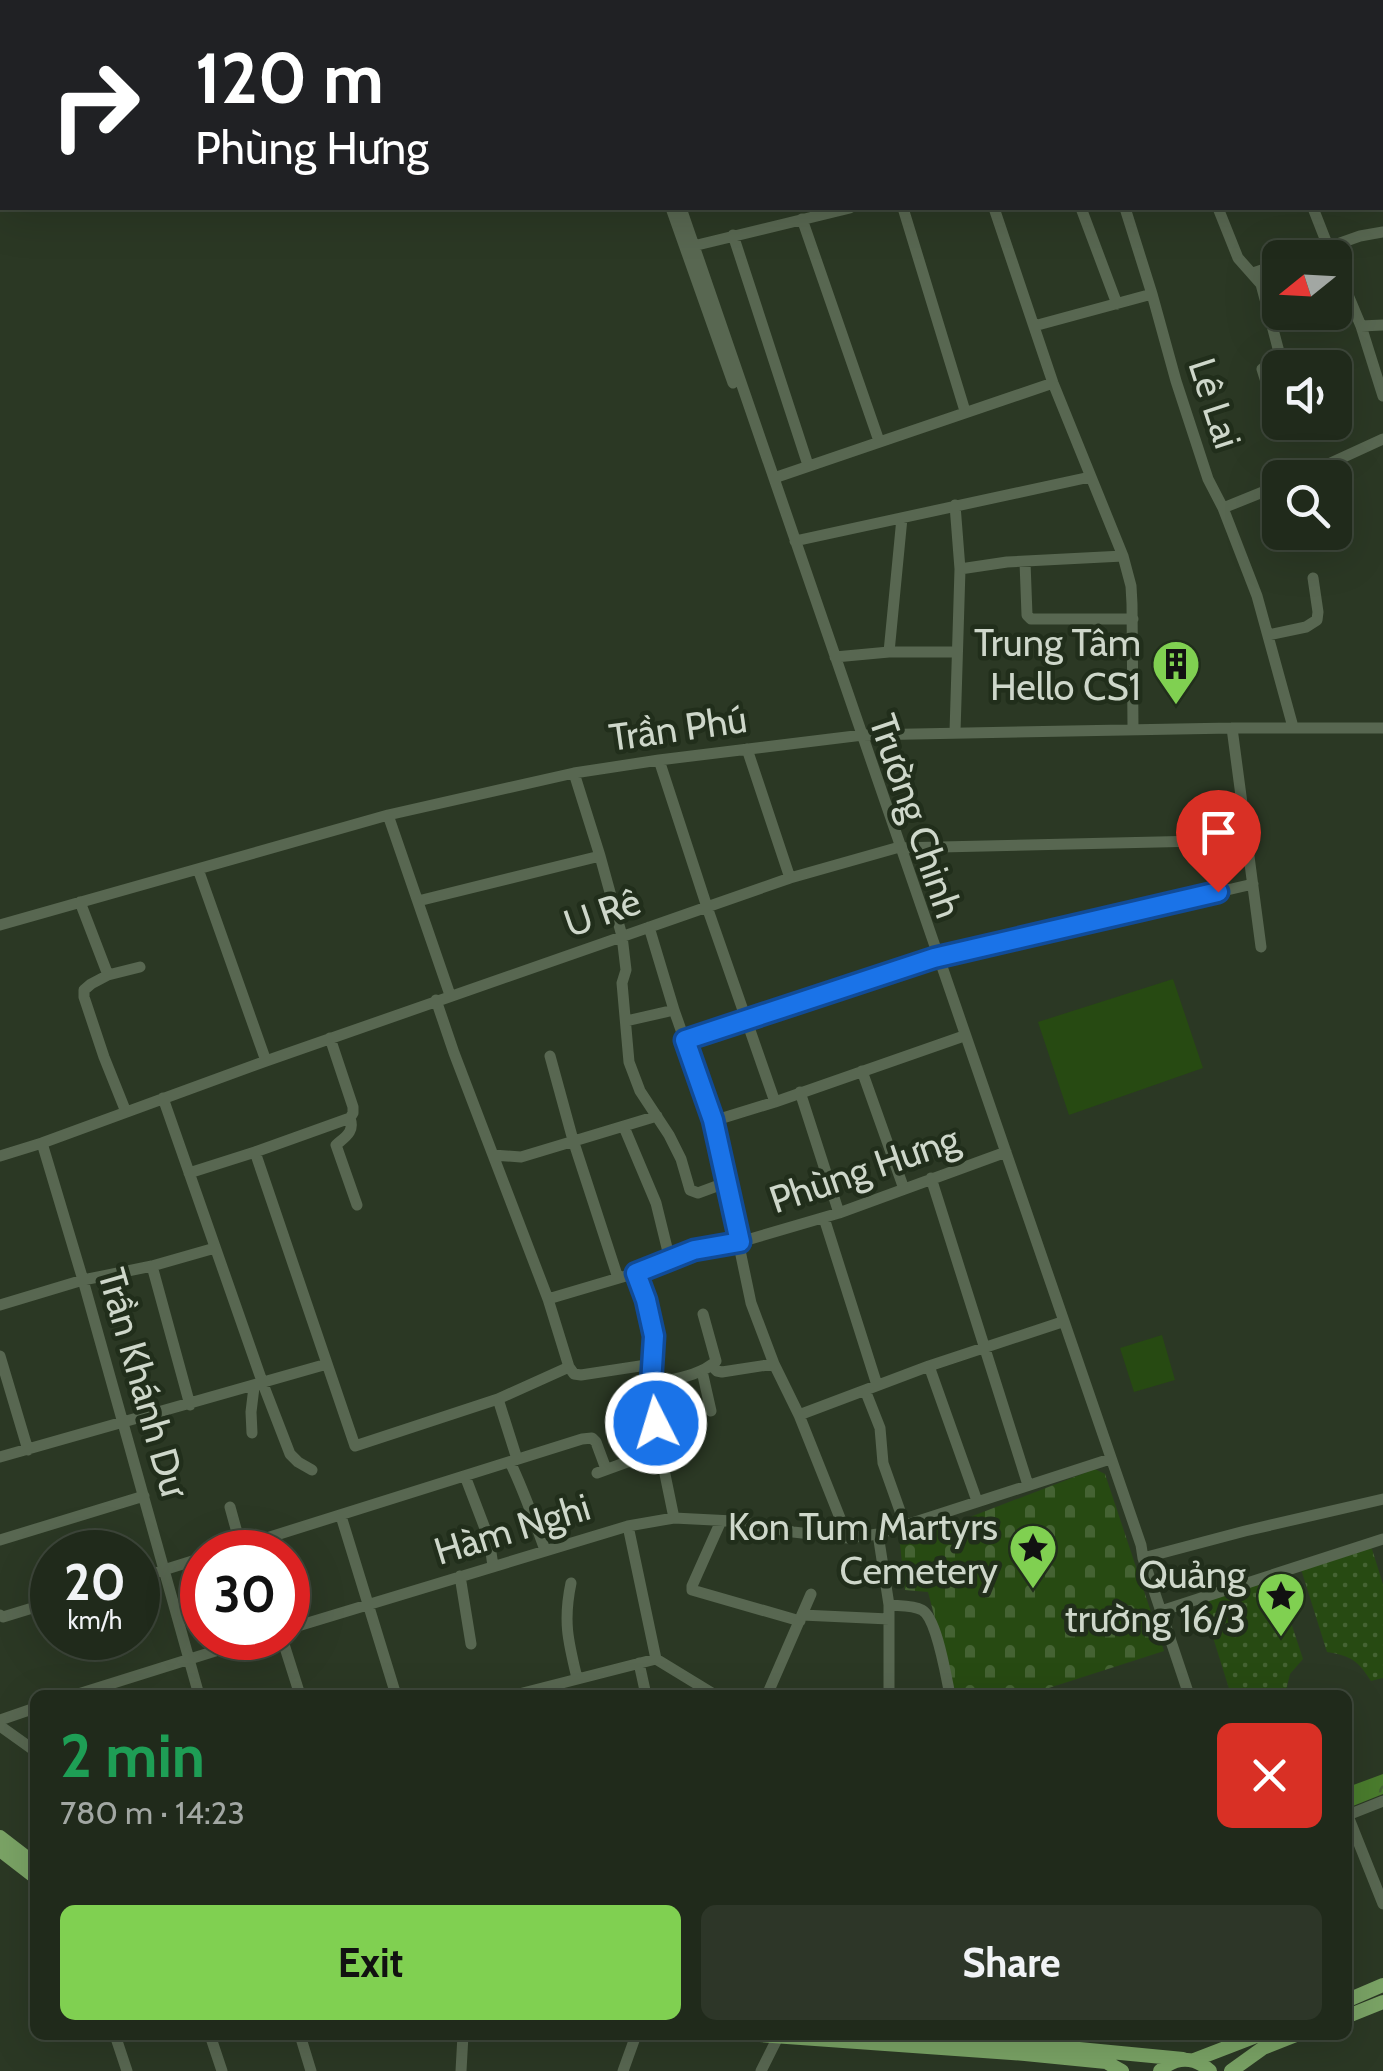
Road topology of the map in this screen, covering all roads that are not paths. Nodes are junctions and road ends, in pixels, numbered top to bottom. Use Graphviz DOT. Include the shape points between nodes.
graph roads {
  1 [pos="672,210"];
  2 [pos="681,210"];
  3 [pos="841,210"];
  4 [pos="903,210"];
  5 [pos="995,210"];
  6 [pos="1082,210"];
  7 [pos="1126,210"];
  8 [pos="1219,210"];
  9 [pos="1313,210"];
  10 [pos="802,219"];
  11 [pos="1383,232"];
  12 [pos="733,235"];
  13 [pos="1325,240"];
  14 [pos="1352,242"];
  15 [pos="690,246"];
  16 [pos="1262,270"];
  17 [pos="1253,273"];
  18 [pos="1152,294"];
  19 [pos="1118,304"];
  20 [pos="1352,304"];
  21 [pos="1383,325"];
  22 [pos="1034,326"];
  23 [pos="1361,326"];
  24 [pos="1278,350"];
  25 [pos="1053,383"];
  26 [pos="1383,396"];
  27 [pos="965,411"];
  28 [pos="1383,439"];
  29 [pos="879,441"];
  30 [pos="1337,460"];
  31 [pos="808,465"];
  32 [pos="1090,477"];
  33 [pos="774,478"];
  34 [pos="1262,492"];
  35 [pos="956,505"];
  36 [pos="1222,508"];
  37 [pos="902,518"];
  38 [pos="795,541"];
  39 [pos="1123,556"];
  40 [pos="1025,562"];
  41 [pos="960,568"];
  42 [pos="1313,578"];
  43 [pos="1133,619"];
  44 [pos="1268,635"];
  45 [pos="889,652"];
  46 [pos="956,652"];
  47 [pos="835,658"];
  48 [pos="1293,727"];
  49 [pos="1232,728"];
  50 [pos="1383,728"];
  51 [pos="1133,729"];
  52 [pos="955,732"];
  53 [pos="859,735"];
  54 [pos="748,748"];
  55 [pos="659,760"];
  56 [pos="574,772"];
  57 [pos="388,815"];
  58 [pos="1245,840"];
  59 [pos="899,848"];
  60 [pos="600,856"];
  61 [pos="198,869"];
  62 [pos="790,878"];
  63 [pos="1252,884"];
  64 [pos="418,901"];
  65 [pos="80,902"];
  66 [pos="707,907"];
  67 [pos="0,925"];
  68 [pos="648,928"];
  69 [pos="622,936"];
  70 [pos="1261,947"];
  71 [pos="937,958"];
  72 [pos="140,968"];
  73 [pos="108,976"];
  74 [pos="450,996"];
  75 [pos="436,1000"];
  76 [pos="674,1010"];
  77 [pos="626,1021"];
  78 [pos="747,1021"];
  79 [pos="961,1037"];
  80 [pos="330,1038"];
  81 [pos="685,1040"];
  82 [pos="550,1056"];
  83 [pos="266,1061"];
  84 [pos="862,1071"];
  85 [pos="800,1092"];
  86 [pos="163,1098"];
  87 [pos="775,1102"];
  88 [pos="126,1112"];
  89 [pos="656,1116"];
  90 [pos="350,1118"];
  91 [pos="713,1120"];
  92 [pos="624,1127"];
  93 [pos="573,1140"];
  94 [pos="42,1144"];
  95 [pos="255,1152"];
  96 [pos="1004,1153"];
  97 [pos="493,1155"];
  98 [pos="0,1156"];
  99 [pos="190,1173"];
  100 [pos="931,1178"];
  101 [pos="725,1183"];
  102 [pos="904,1190"];
  103 [pos="358,1205"];
  104 [pos="839,1214"];
  105 [pos="824,1218"];
  106 [pos="740,1242"];
  107 [pos="216,1248"];
  108 [pos="670,1260"];
  109 [pos="152,1266"];
  110 [pos="636,1273"];
  111 [pos="618,1278"];
  112 [pos="83,1280"];
  113 [pos="548,1299"];
  114 [pos="0,1304"];
  115 [pos="703,1314"];
  116 [pos="1058,1323"];
  117 [pos="984,1346"];
  118 [pos="0,1356"];
  119 [pos="327,1364"];
  120 [pos="653,1364"];
  121 [pos="774,1364"];
  122 [pos="929,1366"];
  123 [pos="568,1367"];
  124 [pos="708,1369"];
  125 [pos="651,1384"];
  126 [pos="258,1385"];
  127 [pos="871,1387"];
  128 [pos="498,1399"];
  129 [pos="190,1405"];
  130 [pos="711,1412"];
  131 [pos="799,1415"];
  132 [pos="124,1424"];
  133 [pos="252,1433"];
  134 [pos="28,1450"];
  135 [pos="660,1450"];
  136 [pos="290,1454"];
  137 [pos="0,1458"];
  138 [pos="514,1460"];
  139 [pos="1106,1460"];
  140 [pos="284,1467"];
  141 [pos="312,1470"];
  142 [pos="465,1476"];
  143 [pos="1028,1486"];
  144 [pos="144,1496"];
  145 [pos="1383,1500"];
  146 [pos="977,1501"];
  147 [pos="230,1508"];
  148 [pos="341,1516"];
  149 [pos="674,1518"];
  150 [pos="721,1521"];
  151 [pos="905,1525"];
  152 [pos="628,1526"];
  153 [pos="236,1530"];
  154 [pos="296,1530"];
  155 [pos="878,1534"];
  156 [pos="848,1538"];
  157 [pos="1383,1539"];
  158 [pos="0,1540"];
  159 [pos="545,1550"];
  160 [pos="1142,1558"];
  161 [pos="180,1565"];
  162 [pos="492,1566"];
  163 [pos="164,1570"];
  164 [pos="160,1571"];
  165 [pos="460,1576"];
  166 [pos="571,1583"];
  167 [pos="812,1594"];
  168 [pos="368,1603"];
  169 [pos="889,1604"];
  170 [pos="30,1607"];
  171 [pos="1161,1611"];
  172 [pos="1,1613"];
  173 [pos="801,1618"];
  174 [pos="889,1618"];
  175 [pos="310,1621"];
  176 [pos="180,1629"];
  177 [pos="471,1644"];
  178 [pos="656,1658"];
  179 [pos="182,1660"];
  180 [pos="189,1660"];
  181 [pos="289,1660"];
  182 [pos="639,1663"];
  183 [pos="577,1678"];
  184 [pos="90,1690"];
  185 [pos="198,1690"];
  186 [pos="298,1690"];
  187 [pos="394,1690"];
  188 [pos="544,1690"];
  189 [pos="645,1690"];
  190 [pos="707,1690"];
  191 [pos="769,1690"];
  192 [pos="889,1690"];
  193 [pos="949,1690"];
  194 [pos="1188,1690"];
  195 [pos="30,1710"];
  196 [pos="0,1723"];
  197 [pos="30,1747"];
  198 [pos="1383,1801"];
  199 [pos="1352,1814"];
  200 [pos="1352,1826"];
  201 [pos="0,1837"];
  202 [pos="0,1850"];
  203 [pos="30,1860"];
  204 [pos="30,1873"];
  205 [pos="1383,1904"];
  206 [pos="1383,1985"];
  207 [pos="1352,1998"];
  208 [pos="1383,2002"];
  209 [pos="1352,2014"];
  210 [pos="117,2040"];
  211 [pos="212,2040"];
  212 [pos="302,2040"];
  213 [pos="463,2040"];
  214 [pos="634,2040"];
  215 [pos="777,2040"];
  216 [pos="902,2040"];
  217 [pos="986,2040"];
  218 [pos="1245,2040"];
  219 [pos="1283,2040"];
  220 [pos="1026,2044"];
  221 [pos="1189,2060"];
  222 [pos="126,2071"];
  223 [pos="222,2071"];
  224 [pos="311,2071"];
  225 [pos="461,2071"];
  226 [pos="623,2071"];
  227 [pos="761,2071"];
  228 [pos="1122,2071"];
  229 [pos="1160,2071"];
  230 [pos="1210,2071"];
  231 [pos="1231,2071"];
  1 -- 15 [label="street, Trường Chinh"];
  2 -- 15 [label="street, Trường Chinh"];
  3 -- 10 [label="street"];
  4 -- 27 [label="street"];
  5 -- 22 [label="street"];
  6 -- 19 [label="street"];
  7 -- 18 [label="street, Lê Lai"];
  8 -- 17 [label="street" via="1238,258"];
  9 -- 13 [label="street"];
  10 -- 12 [label="street"];
  10 -- 29 [label="street"];
  11 -- 14 [label="street"];
  12 -- 15 [label="street"];
  12 -- 31 [label="street"];
  15 -- 33 [label="street, Trường Chinh"];
  15 -- 53 [label="street, Trường Chinh"];
  16 -- 17 [label="street"];
  17 -- 24 [label="street"];
  18 -- 19 [label="street"];
  18 -- 36 [label="street, Lê Lai"];
  19 -- 22 [label="street"];
  20 -- 23 [label="street"];
  21 -- 23 [label="street"];
  22 -- 25 [label="street"];
  23 -- 26 [label="street"];
  25 -- 27 [label="street"];
  25 -- 32 [label="street"];
  27 -- 29 [label="street"];
  28 -- 30 [label="street"];
  29 -- 31 [label="street"];
  31 -- 33 [label="street"];
  32 -- 35 [label="street"];
  32 -- 39 [label="street"];
  33 -- 38 [label="street, Trường Chinh"];
  34 -- 36 [label="street"];
  35 -- 37 [label="street"];
  35 -- 41 [label="street"];
  36 -- 44 [label="street, Lê Lai"];
  37 -- 38 [label="street"];
  37 -- 45 [label="street"];
  38 -- 47 [label="street, Trường Chinh"];
  39 -- 40 [label="street"];
  39 -- 43 [label="street"];
  40 -- 41 [label="street"];
  40 -- 43 [label="street" via="1032,619"];
  41 -- 46 [label="street"];
  42 -- 44 [label="street" via="1317,620"];
  43 -- 51 [label="street"];
  44 -- 48 [label="street, Lê Lai"];
  45 -- 46 [label="street"];
  45 -- 47 [label="street"];
  46 -- 52 [label="street"];
  47 -- 53 [label="street, Trường Chinh"];
  48 -- 49 [label="street, Trần Phú"];
  48 -- 50 [label="street, Trần Phú"];
  49 -- 51 [label="street, Trần Phú"];
  49 -- 58 [label="street"];
  51 -- 52 [label="street, Trần Phú"];
  52 -- 53 [label="street, Trần Phú"];
  53 -- 54 [label="street, Trần Phú"];
  53 -- 59 [label="street, Trường Chinh"];
  54 -- 55 [label="street, Trần Phú"];
  54 -- 62 [label="street"];
  55 -- 56 [label="street, Trần Phú"];
  55 -- 66 [label="street"];
  56 -- 57 [label="street, Trần Phú"];
  56 -- 60 [label="street"];
  57 -- 61 [label="street, Trần Phú"];
  57 -- 64 [label="street"];
  58 -- 59 [label="street, U Rê"];
  58 -- 63 [label="street"];
  59 -- 62 [label="street, U Rê"];
  59 -- 71 [label="street, Trường Chinh"];
  60 -- 64 [label="street"];
  60 -- 69 [label="street"];
  61 -- 65 [label="street, Trần Phú"];
  61 -- 83 [label="street"];
  62 -- 66 [label="street, U Rê"];
  63 -- 70 [label="street"];
  63 -- 71 [label="street"];
  64 -- 74 [label="street"];
  65 -- 67 [label="street, Trần Phú"];
  65 -- 73 [label="street"];
  66 -- 68 [label="street, U Rê"];
  66 -- 78 [label="street"];
  68 -- 69 [label="street, U Rê"];
  68 -- 76 [label="street"];
  69 -- 74 [label="street, U Rê"];
  69 -- 77 [label="street"];
  71 -- 78 [label="street"];
  71 -- 79 [label="street, Trường Chinh"];
  71 -- 96 [label="street, Trường Chinh"];
  72 -- 73 [label="street"];
  73 -- 88 [label="street" via="84,990 84,997"];
  74 -- 75 [label="street, U Rê"];
  75 -- 80 [label="street, U Rê"];
  75 -- 97 [label="street"];
  76 -- 77 [label="street"];
  76 -- 81 [label="street"];
  77 -- 89 [label="street" via="629,1062"];
  78 -- 81 [label="street"];
  78 -- 87 [label="street"];
  79 -- 84 [label="street"];
  79 -- 96 [label="street, Trường Chinh"];
  80 -- 83 [label="street, U Rê"];
  80 -- 90 [label="street" via="353,1107"];
  81 -- 91 [label="street"];
  82 -- 93 [label="street"];
  83 -- 86 [label="street, U Rê"];
  84 -- 85 [label="street"];
  84 -- 102 [label="street"];
  85 -- 87 [label="street"];
  85 -- 104 [label="street"];
  86 -- 88 [label="street, U Rê"];
  86 -- 99 [label="street"];
  87 -- 91 [label="street"];
  88 -- 94 [label="street, U Rê"];
  89 -- 92 [label="street"];
  89 -- 101 [label="street" via="690,1190"];
  90 -- 95 [label="street"];
  90 -- 103 [label="street" via="350,1133 336,1145"];
  91 -- 101 [label="street"];
  92 -- 93 [label="street"];
  92 -- 108 [label="street" via="656,1204"];
  93 -- 97 [label="street" via="522,1157"];
  93 -- 111 [label="street"];
  94 -- 98 [label="street, U Rê"];
  94 -- 112 [label="street, Trần Khánh Dư"];
  95 -- 99 [label="street"];
  95 -- 119 [label="street"];
  96 -- 100 [label="street, Phùng Hưng"];
  96 -- 116 [label="street, Trường Chinh"];
  96 -- 160 [label="street, Trường Chinh"];
  97 -- 113 [label="street"];
  99 -- 107 [label="street"];
  100 -- 102 [label="street, Phùng Hưng"];
  100 -- 117 [label="street"];
  101 -- 106 [label="street"];
  102 -- 104 [label="street, Phùng Hưng"];
  104 -- 105 [label="street, Phùng Hưng"];
  105 -- 106 [label="street, Phùng Hưng"];
  105 -- 127 [label="street"];
  106 -- 108 [label="street, Phùng Hưng"];
  106 -- 121 [label="street" via="751,1302"];
  107 -- 109 [label="street"];
  107 -- 126 [label="street"];
  108 -- 110 [label="street, Phùng Hưng"];
  109 -- 112 [label="street"];
  109 -- 129 [label="street"];
  110 -- 111 [label="street, Phùng Hưng"];
  110 -- 120 [label="street" via="654,1336"];
  111 -- 113 [label="street, Phùng Hưng"];
  112 -- 114 [label="street"];
  112 -- 132 [label="street, Trần Khánh Dư"];
  113 -- 123 [label="street"];
  115 -- 124 [label="street" via="716,1361"];
  116 -- 117 [label="street"];
  116 -- 139 [label="street, Trường Chinh"];
  117 -- 122 [label="street"];
  117 -- 143 [label="street"];
  118 -- 134 [label="street"];
  119 -- 126 [label="street"];
  119 -- 128 [label="street" via="355,1446"];
  120 -- 123 [label="street" via="580,1375"];
  120 -- 125 [label="street"];
  121 -- 124 [label="street"];
  121 -- 131 [label="street"];
  122 -- 127 [label="street"];
  122 -- 146 [label="street"];
  123 -- 128 [label="street"];
  124 -- 125 [label="street"];
  124 -- 130 [label="street"];
  125 -- 135 [label="street"];
  126 -- 129 [label="street"];
  126 -- 133 [label="street"];
  126 -- 136 [label="street"];
  127 -- 131 [label="street"];
  127 -- 151 [label="street" via="883,1463"];
  128 -- 138 [label="street"];
  129 -- 132 [label="street"];
  131 -- 156 [label="street"];
  132 -- 134 [label="street"];
  132 -- 144 [label="street, Trần Khánh Dư"];
  134 -- 137 [label="street"];
  135 -- 138 [label="street" via="601,1471 592,1438"];
  135 -- 149 [label="street"];
  136 -- 140 [label="street"];
  136 -- 141 [label="street"];
  138 -- 142 [label="street"];
  138 -- 159 [label="street"];
  139 -- 143 [label="street, Hàm Nghi"];
  139 -- 160 [label="street, Trường Chinh"];
  142 -- 148 [label="street"];
  142 -- 162 [label="street"];
  143 -- 146 [label="street, Hàm Nghi"];
  144 -- 158 [label="street"];
  144 -- 163 [label="street, Trần Khánh Dư"];
  145 -- 160 [label="street"];
  146 -- 151 [label="street, Hàm Nghi"];
  147 -- 153 [label="street"];
  148 -- 154 [label="street"];
  148 -- 168 [label="street"];
  149 -- 150 [label="street, Hàm Nghi"];
  149 -- 152 [label="street, Hàm Nghi"];
  150 -- 156 [label="street, Hàm Nghi"];
  150 -- 173 [label="street" via="692,1590"];
  151 -- 155 [label="street, Hàm Nghi"];
  152 -- 159 [label="street, Hàm Nghi"];
  152 -- 178 [label="street"];
  155 -- 156 [label="street, Hàm Nghi"];
  155 -- 169 [label="street"];
  157 -- 171 [label="street"];
  159 -- 162 [label="street, Hàm Nghi"];
  160 -- 171 [label="street, Trường Chinh"];
  161 -- 163 [label="street"];
  162 -- 165 [label="street, Hàm Nghi"];
  163 -- 164 [label="street"];
  163 -- 176 [label="street, Trần Khánh Dư"];
  165 -- 168 [label="street, Hàm Nghi"];
  165 -- 177 [label="street"];
  166 -- 183 [label="street" via="566,1626"];
  167 -- 173 [label="street"];
  168 -- 175 [label="street, Hàm Nghi"];
  168 -- 187 [label="street"];
  169 -- 174 [label="street"];
  169 -- 193 [label="street" via="928,1615"];
  170 -- 172 [label="street"];
  171 -- 194 [label="street, Trường Chinh"];
  173 -- 174 [label="street"];
  173 -- 191 [label="street"];
  174 -- 192 [label="street"];
  178 -- 182 [label="street"];
  178 -- 190 [label="street"];
  179 -- 184 [label="street"];
  180 -- 185 [label="street, Trần Khánh Dư"];
  181 -- 186 [label="street"];
  182 -- 183 [label="street"];
  182 -- 189 [label="street"];
  183 -- 188 [label="street"];
  195 -- 196 [label="street"];
  196 -- 197 [label="street"];
  198 -- 199 [label="street"];
  200 -- 205 [label="street"];
  201 -- 203 [label="main road"];
  202 -- 204 [label="main road"];
  206 -- 207 [label="main road"];
  208 -- 209 [label="main road"];
  210 -- 222 [label="street"];
  211 -- 223 [label="street"];
  212 -- 224 [label="street"];
  213 -- 225 [label="street"];
  214 -- 226 [label="street"];
  215 -- 227 [label="street"];
  216 -- 220 [label="main road"];
  217 -- 220 [label="main road"];
  218 -- 221 [label="main road"];
  219 -- 231 [label="main road"];
  220 -- 221 [label="main road"];
  220 -- 228 [label="main road"];
  221 -- 229 [label="main road"];
  221 -- 230 [label="main road"];
}
